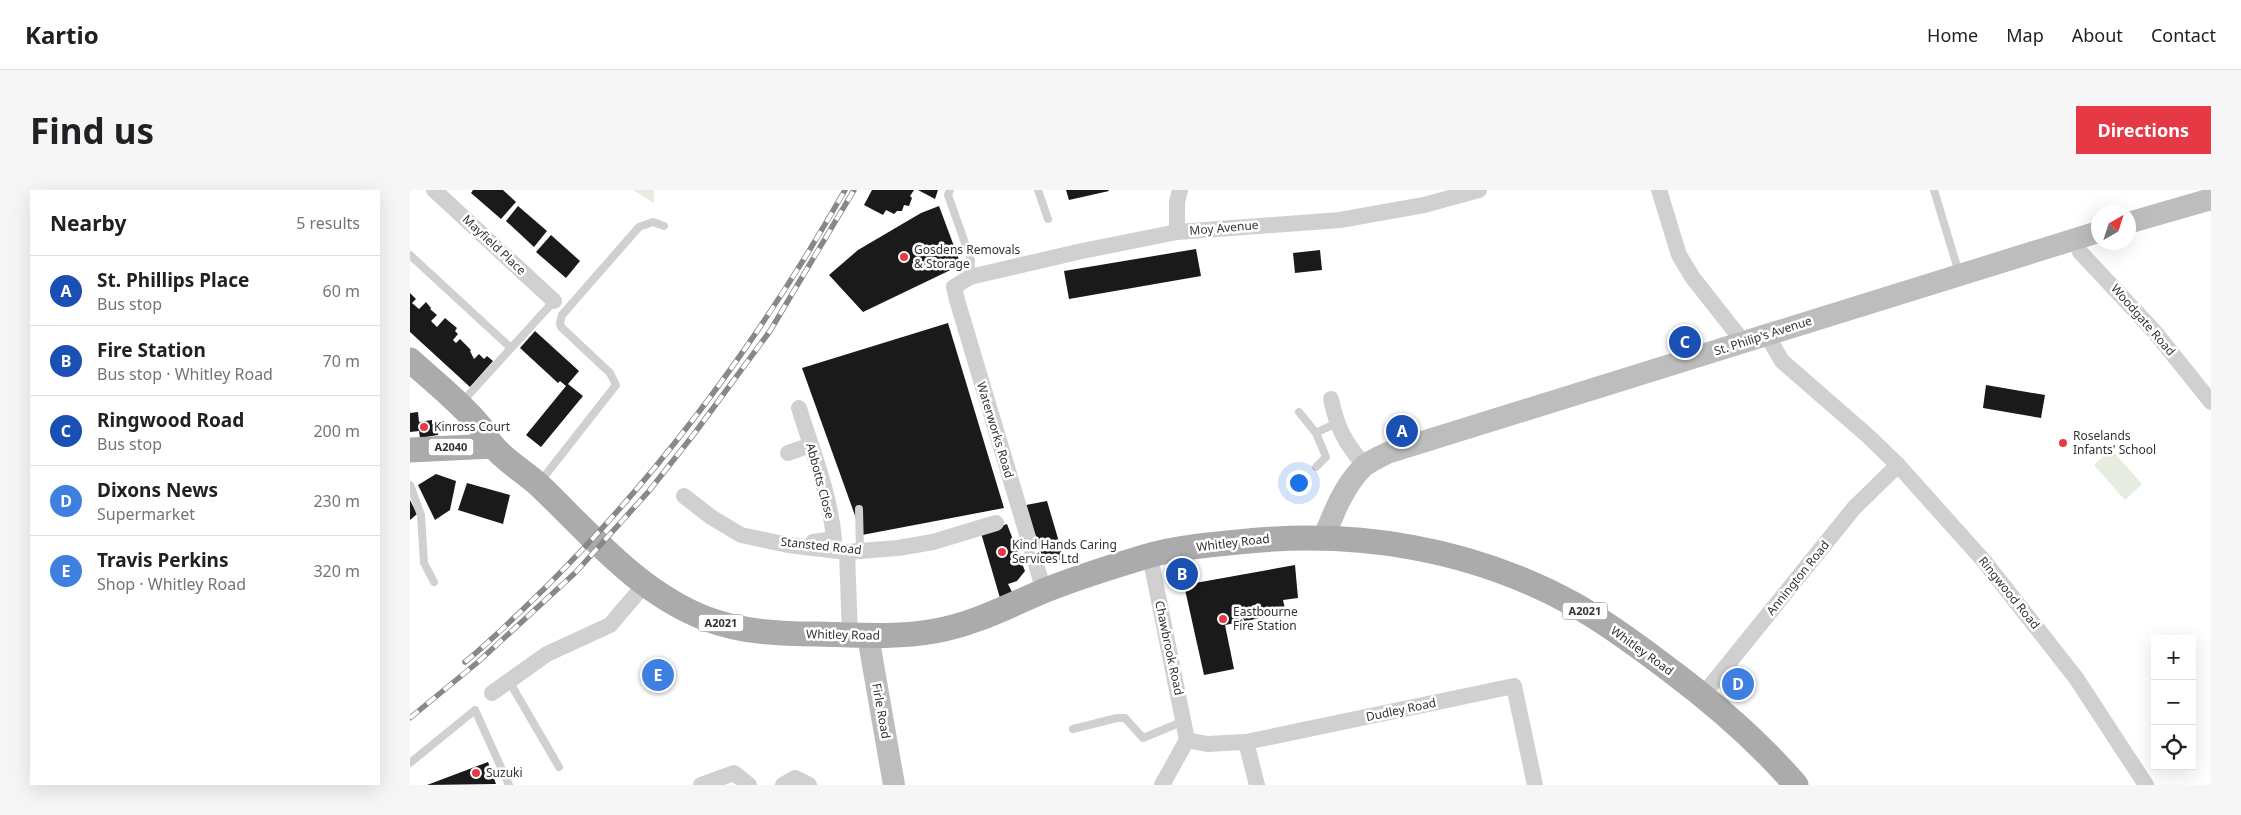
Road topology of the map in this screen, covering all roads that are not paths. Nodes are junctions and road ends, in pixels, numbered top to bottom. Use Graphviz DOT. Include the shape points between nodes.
graph roads {
  1 [pos="434,190"];
  2 [pos="950,190"];
  3 [pos="1038,190"];
  4 [pos="1180,190"];
  5 [pos="1479,190"];
  6 [pos="1659,190"];
  7 [pos="1934,190"];
  8 [pos="2211,199"];
  9 [pos="1048,219"];
  10 [pos="2136,221"];
  11 [pos="664,226"];
  12 [pos="1177,232"];
  13 [pos="2091,234"];
  14 [pos="2075,239"];
  15 [pos="410,255"];
  16 [pos="1959,275"];
  17 [pos="970,277"];
  18 [pos="554,300"];
  19 [pos="1766,334"];
  20 [pos="1740,343"];
  21 [pos="511,348"];
  22 [pos="410,360"];
  23 [pos="1331,399"];
  24 [pos="2211,402"];
  25 [pos="459,405"];
  26 [pos="799,408"];
  27 [pos="1299,412"];
  28 [pos="1336,423"];
  29 [pos="1316,433"];
  30 [pos="493,446"];
  31 [pos="811,446"];
  32 [pos="410,450"];
  33 [pos="788,453"];
  34 [pos="1898,465"];
  35 [pos="1365,466"];
  36 [pos="1316,467"];
  37 [pos="538,484"];
  38 [pos="410,485"];
  39 [pos="684,496"];
  40 [pos="859,509"];
  41 [pos="996,523"];
  42 [pos="1324,537"];
  43 [pos="788,545"];
  44 [pos="854,552"];
  45 [pos="1150,556"];
  46 [pos="434,582"];
  47 [pos="645,584"];
  48 [pos="1044,591"];
  49 [pos="859,636"];
  50 [pos="509,681"];
  51 [pos="492,693"];
  52 [pos="1703,695"];
  53 [pos="1184,721"];
  54 [pos="1073,729"];
  55 [pos="1188,740"];
  56 [pos="1246,742"];
  57 [pos="410,762"];
  58 [pos="559,767"];
  59 [pos="509,785"];
  60 [pos="701,785"];
  61 [pos="749,785"];
  62 [pos="783,785"];
  63 [pos="808,785"];
  64 [pos="894,785"];
  65 [pos="1162,785"];
  66 [pos="1256,785"];
  67 [pos="1535,785"];
  68 [pos="1796,785"];
  69 [pos="2146,785"];
  1 -- 18 [label="street, Mayfield Place"];
  2 -- 17 [label="lane" via="948,195 971,260"];
  3 -- 9 [label="lane"];
  4 -- 12 [label="street"];
  5 -- 12 [label="street, Moy Avenue" via="1424,205 1340,220"];
  6 -- 20 [label="street" via="1679,255 1737,334"];
  7 -- 16 [label="lane"];
  8 -- 10 [label="street"];
  11 -- 37 [label="lane" via="653,222 639,227 562,315 561,327 610,373 616,385"];
  12 -- 17 [label="street, Moy Avenue"];
  13 -- 14 [label="street, St. Philip's Avenue"];
  14 -- 16 [label="street, St. Philip's Avenue"];
  14 -- 24 [label="street, Woodgate Road" via="2080,252 2154,331"];
  15 -- 21 [label="lane"];
  16 -- 19 [label="street, St. Philip's Avenue"];
  17 -- 48 [label="street, Waterworks Road" via="954,286 957,300"];
  18 -- 21 [label="lane"];
  19 -- 20 [label="street, St. Philip's Avenue"];
  19 -- 34 [label="street, Ringwood Road" via="1782,361 1839,408"];
  20 -- 35 [label="street, St. Philip's Avenue" via="1387,453"];
  21 -- 25 [label="lane"];
  22 -- 25 [label="main road, A2021"];
  23 -- 28 [label="street"];
  25 -- 30 [label="main road, A2021" via="481,426"];
  26 -- 31 [label="street, Abbotts Close"];
  27 -- 29 [label="lane"];
  28 -- 29 [label="lane"];
  28 -- 35 [label="street"];
  29 -- 36 [label="lane" via="1326,458"];
  30 -- 32 [label="main road, A2040"];
  30 -- 37 [label="main road, Whitley Road / A2021"];
  31 -- 33 [label="street"];
  31 -- 43 [label="street, Abbotts Close" via="834,539"];
  34 -- 52 [label="street, Annington Road" via="1854,508"];
  34 -- 69 [label="street, Ringwood Road" via="2031,618 2076,678"];
  35 -- 42 [label="street, St. Philip's Avenue" via="1342,496"];
  37 -- 47 [label="main road, Whitley Road / A2021" via="611,556"];
  38 -- 46 [label="lane" via="421,515 424,563"];
  39 -- 43 [label="street, Stansted Road" via="741,535"];
  40 -- 44 [label="lane"];
  41 -- 44 [label="street, Stansted Road" via="933,542"];
  42 -- 45 [label="main road, Whitley Road / A2021" via="1272,538"];
  42 -- 52 [label="main road, Whitley Road / A2021" via="1420,548 1522,580 1578,606"];
  43 -- 44 [label="street, Stansted Road"];
  44 -- 49 [label="street"];
  45 -- 48 [label="main road, Whitley Road / A2021"];
  45 -- 53 [label="street, Chawbrook Road"];
  47 -- 49 [label="main road, Whitley Road / A2021" via="706,618 741,628 778,634"];
  47 -- 50 [label="street" via="610,625 547,654"];
  48 -- 49 [label="main road, Whitley Road / A2021" via="984,617 936,631"];
  49 -- 64 [label="street, Firle Road"];
  50 -- 51 [label="street"];
  50 -- 58 [label="lane"];
  52 -- 68 [label="main road, Whitley Road / A2021" via="1745,732"];
  53 -- 54 [label="lane" via="1142,738 1125,718"];
  53 -- 55 [label="street, Chawbrook Road"];
  55 -- 56 [label="street, Dudley Road" via="1207,744"];
  55 -- 65 [label="street"];
  56 -- 66 [label="street"];
  56 -- 67 [label="street, Dudley Road" via="1514,686"];
  57 -- 59 [label="lane" via="475,710"];
  60 -- 61 [label="street" via="734,773"];
  62 -- 63 [label="street" via="796,778"];
}
